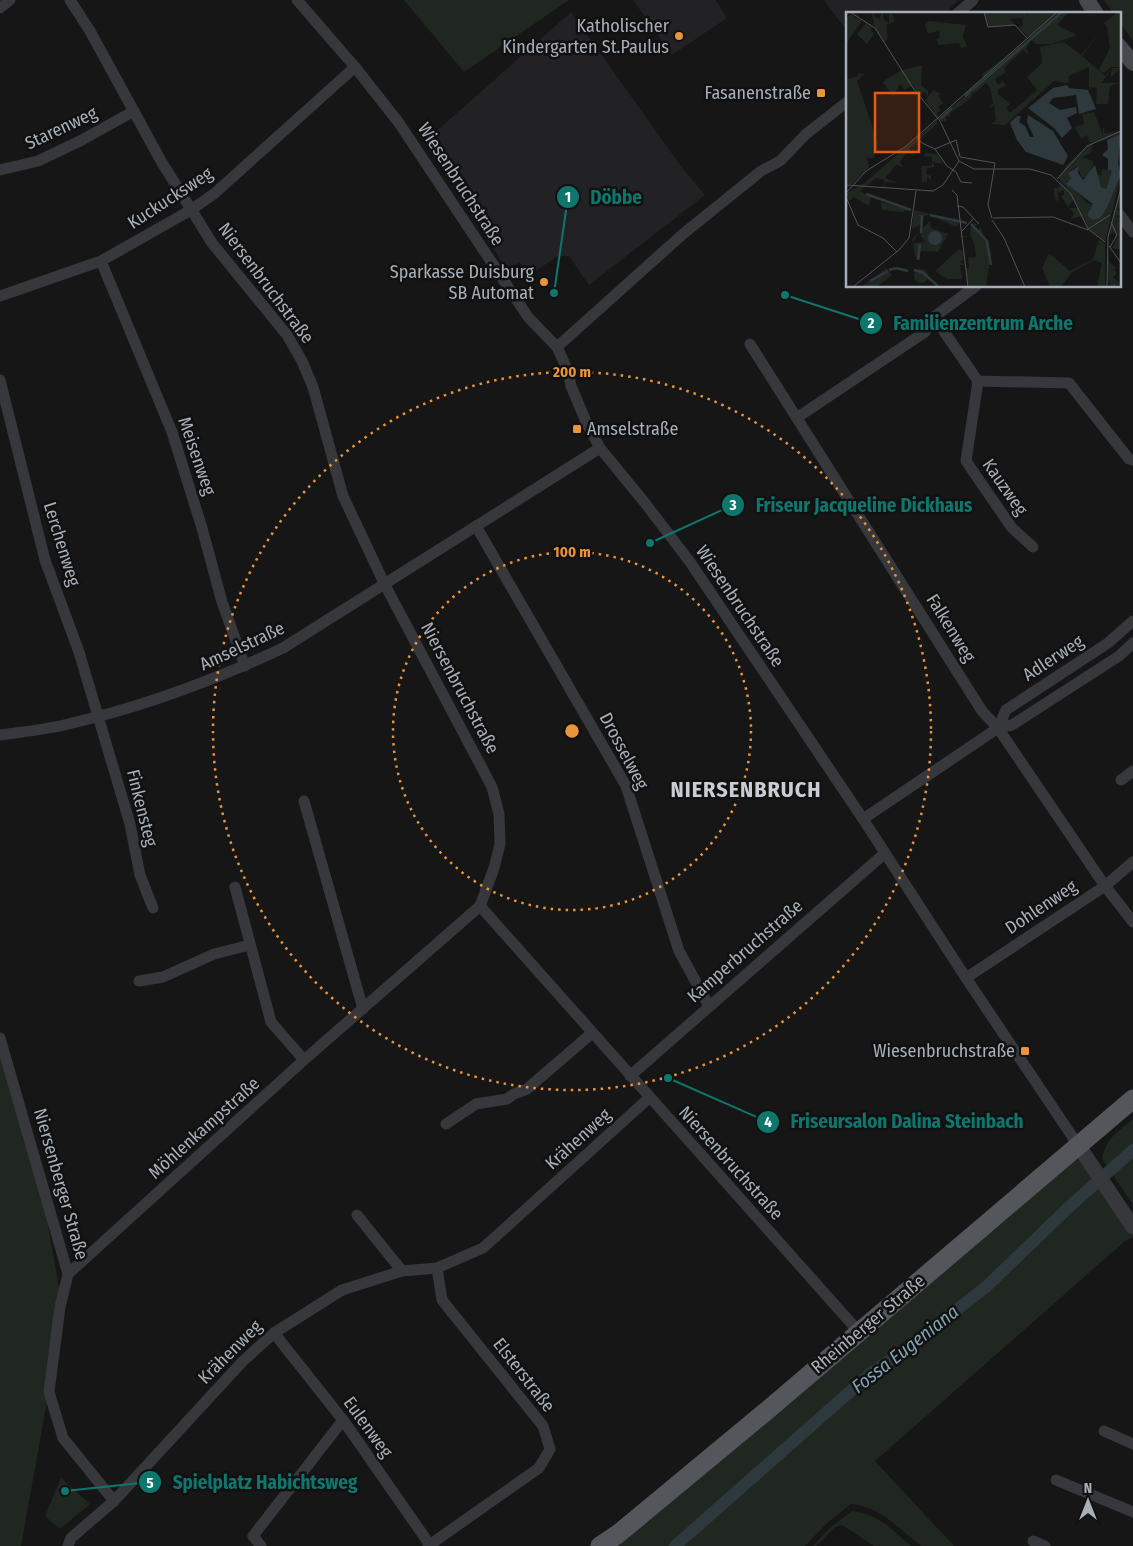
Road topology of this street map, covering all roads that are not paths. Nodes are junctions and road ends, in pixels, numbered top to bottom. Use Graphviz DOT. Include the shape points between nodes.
graph roads {
  1 [pos="10,0"];
  2 [pos="70,0"];
  3 [pos="296,0"];
  4 [pos="973,0"];
  5 [pos="1086,0"];
  6 [pos="0,8"];
  7 [pos="959,12"];
  8 [pos="1095,12"];
  9 [pos="1120,47"];
  10 [pos="1133,63"];
  11 [pos="355,67"];
  12 [pos="846,103"];
  13 [pos="134,111"];
  14 [pos="0,170"];
  15 [pos="192,210"];
  16 [pos="1120,215"];
  17 [pos="1133,232"];
  18 [pos="101,261"];
  19 [pos="973,288"];
  20 [pos="0,296"];
  21 [pos="934,317"];
  22 [pos="750,344"];
  23 [pos="557,347"];
  24 [pos="0,380"];
  25 [pos="978,381"];
  26 [pos="798,418"];
  27 [pos="600,448"];
  28 [pos="1133,460"];
  29 [pos="476,526"];
  30 [pos="1033,547"];
  31 [pos="385,584"];
  32 [pos="1133,621"];
  33 [pos="1133,643"];
  34 [pos="245,666"];
  35 [pos="98,716"];
  36 [pos="998,728"];
  37 [pos="0,735"];
  38 [pos="1133,771"];
  39 [pos="1121,780"];
  40 [pos="304,801"];
  41 [pos="863,819"];
  42 [pos="884,854"];
  43 [pos="1133,862"];
  44 [pos="1105,886"];
  45 [pos="235,887"];
  46 [pos="480,906"];
  47 [pos="153,908"];
  48 [pos="1133,922"];
  49 [pos="250,945"];
  50 [pos="966,978"];
  51 [pos="139,981"];
  52 [pos="710,1006"];
  53 [pos="364,1009"];
  54 [pos="592,1033"];
  55 [pos="0,1038"];
  56 [pos="304,1060"];
  57 [pos="630,1076"];
  58 [pos="650,1098"];
  59 [pos="1133,1099"];
  60 [pos="446,1124"];
  61 [pos="1078,1145"];
  62 [pos="358,1215"];
  63 [pos="1133,1227"];
  64 [pos="437,1268"];
  65 [pos="402,1271"];
  66 [pos="68,1274"];
  67 [pos="859,1332"];
  68 [pos="274,1333"];
  69 [pos="343,1420"];
  70 [pos="1104,1431"];
  71 [pos="1133,1444"];
  72 [pos="1056,1480"];
  73 [pos="114,1501"];
  74 [pos="1133,1512"];
  75 [pos="429,1545"];
  76 [pos="68,1546"];
  77 [pos="261,1546"];
  78 [pos="600,1546"];
  1 -- 6 [label="street"];
  2 -- 13 [label="street, Niersenbruchstraße"];
  3 -- 11 [label="street, Wiesenbruchstraße"];
  4 -- 7 [label="street"];
  5 -- 8 [label="main road"];
  9 -- 10 [label="main road"];
  11 -- 15 [label="street, Kuckucksweg"];
  11 -- 23 [label="street, Wiesenbruchstraße" via="408,135 528,317"];
  12 -- 23 [label="street" via="806,134 780,161 761,171 683,234"];
  13 -- 14 [label="street, Starenweg" via="38,161"];
  13 -- 15 [label="street, Niersenbruchstraße"];
  15 -- 18 [label="street, Kuckucksweg"];
  15 -- 31 [label="street, Niersenbruchstraße" via="212,243 287,336 302,361 343,496"];
  16 -- 17 [label="street"];
  18 -- 20 [label="street, Kuckucksweg"];
  18 -- 34 [label="street, Meisenweg" via="172,432 222,602"];
  19 -- 21 [label="street"];
  21 -- 25 [label="street"];
  21 -- 26 [label="street" via="925,332"];
  22 -- 26 [label="street, Falkenweg"];
  23 -- 27 [label="street, Wiesenbruchstraße" via="587,424"];
  24 -- 35 [label="street, Lerchenweg" via="45,560 79,652"];
  25 -- 28 [label="street" via="1069,383"];
  25 -- 30 [label="street, Kauzweg" via="966,461 1012,528"];
  26 -- 36 [label="street, Falkenweg" via="982,711"];
  27 -- 29 [label="street, Amselstraße"];
  27 -- 41 [label="street, Wiesenbruchstraße" via="690,562"];
  29 -- 31 [label="street, Amselstraße"];
  29 -- 52 [label="street, Drosselweg" via="626,786 679,952"];
  31 -- 34 [label="street, Amselstraße" via="283,648"];
  31 -- 46 [label="street, Niersenbruchstraße" via="492,787 499,814 500,844"];
  32 -- 36 [label="street, Adlerweg" via="1108,643 1006,710"];
  33 -- 36 [label="street, Adlerweg" via="1119,656 1012,725"];
  34 -- 35 [label="street, Amselstraße" via="182,692"];
  35 -- 37 [label="street, Amselstraße"];
  35 -- 47 [label="street, Finkensteg" via="130,824 140,875"];
  36 -- 41 [label="street, Adlerweg"];
  36 -- 44 [label="street, Falkenweg"];
  38 -- 39 [label="street"];
  40 -- 53 [label="street"];
  41 -- 42 [label="street, Wiesenbruchstraße"];
  42 -- 50 [label="street, Wiesenbruchstraße"];
  42 -- 52 [label="street, Kamperbruchstraße"];
  43 -- 44 [label="street, Dohlenweg"];
  44 -- 48 [label="street, Falkenweg"];
  44 -- 50 [label="street, Dohlenweg"];
  45 -- 49 [label="street"];
  46 -- 53 [label="street, Möhlenkampstraße"];
  46 -- 54 [label="street, Niersenbruchstraße"];
  49 -- 51 [label="street" via="214,954 163,978"];
  49 -- 56 [label="street" via="271,1022"];
  50 -- 61 [label="street, Wiesenbruchstraße"];
  52 -- 57 [label="street, Kamperbruchstraße"];
  53 -- 56 [label="street, Möhlenkampstraße"];
  54 -- 57 [label="street, Niersenbruchstraße"];
  54 -- 60 [label="street" via="527,1089 507,1099 476,1104"];
  55 -- 66 [label="street, Niersenberger Straße"];
  56 -- 66 [label="street, Möhlenkampstraße"];
  57 -- 58 [label="street, Niersenbruchstraße"];
  58 -- 64 [label="street, Krähenweg" via="483,1248"];
  58 -- 67 [label="street, Niersenbruchstraße"];
  59 -- 61 [label="main road, Rheinberger Straße"];
  61 -- 63 [label="street"];
  61 -- 67 [label="main road, Rheinberger Straße"];
  62 -- 65 [label="street"];
  64 -- 65 [label="street, Krähenweg"];
  64 -- 75 [label="street, Elsterstraße" via="442,1300 543,1426 550,1449 539,1468"];
  65 -- 68 [label="street, Krähenweg" via="342,1290"];
  66 -- 73 [label="street, Niersenberger Straße" via="60,1307 49,1392 63,1438"];
  67 -- 78 [label="main road, Rheinberger Straße"];
  68 -- 69 [label="street, Eulenweg"];
  68 -- 73 [label="street, Krähenweg" via="243,1361"];
  69 -- 75 [label="street, Eulenweg"];
  69 -- 77 [label="street" via="254,1536"];
  70 -- 71 [label="street"];
  72 -- 74 [label="street"];
  73 -- 76 [label="street, Krähenweg" via="72,1538"];
}
